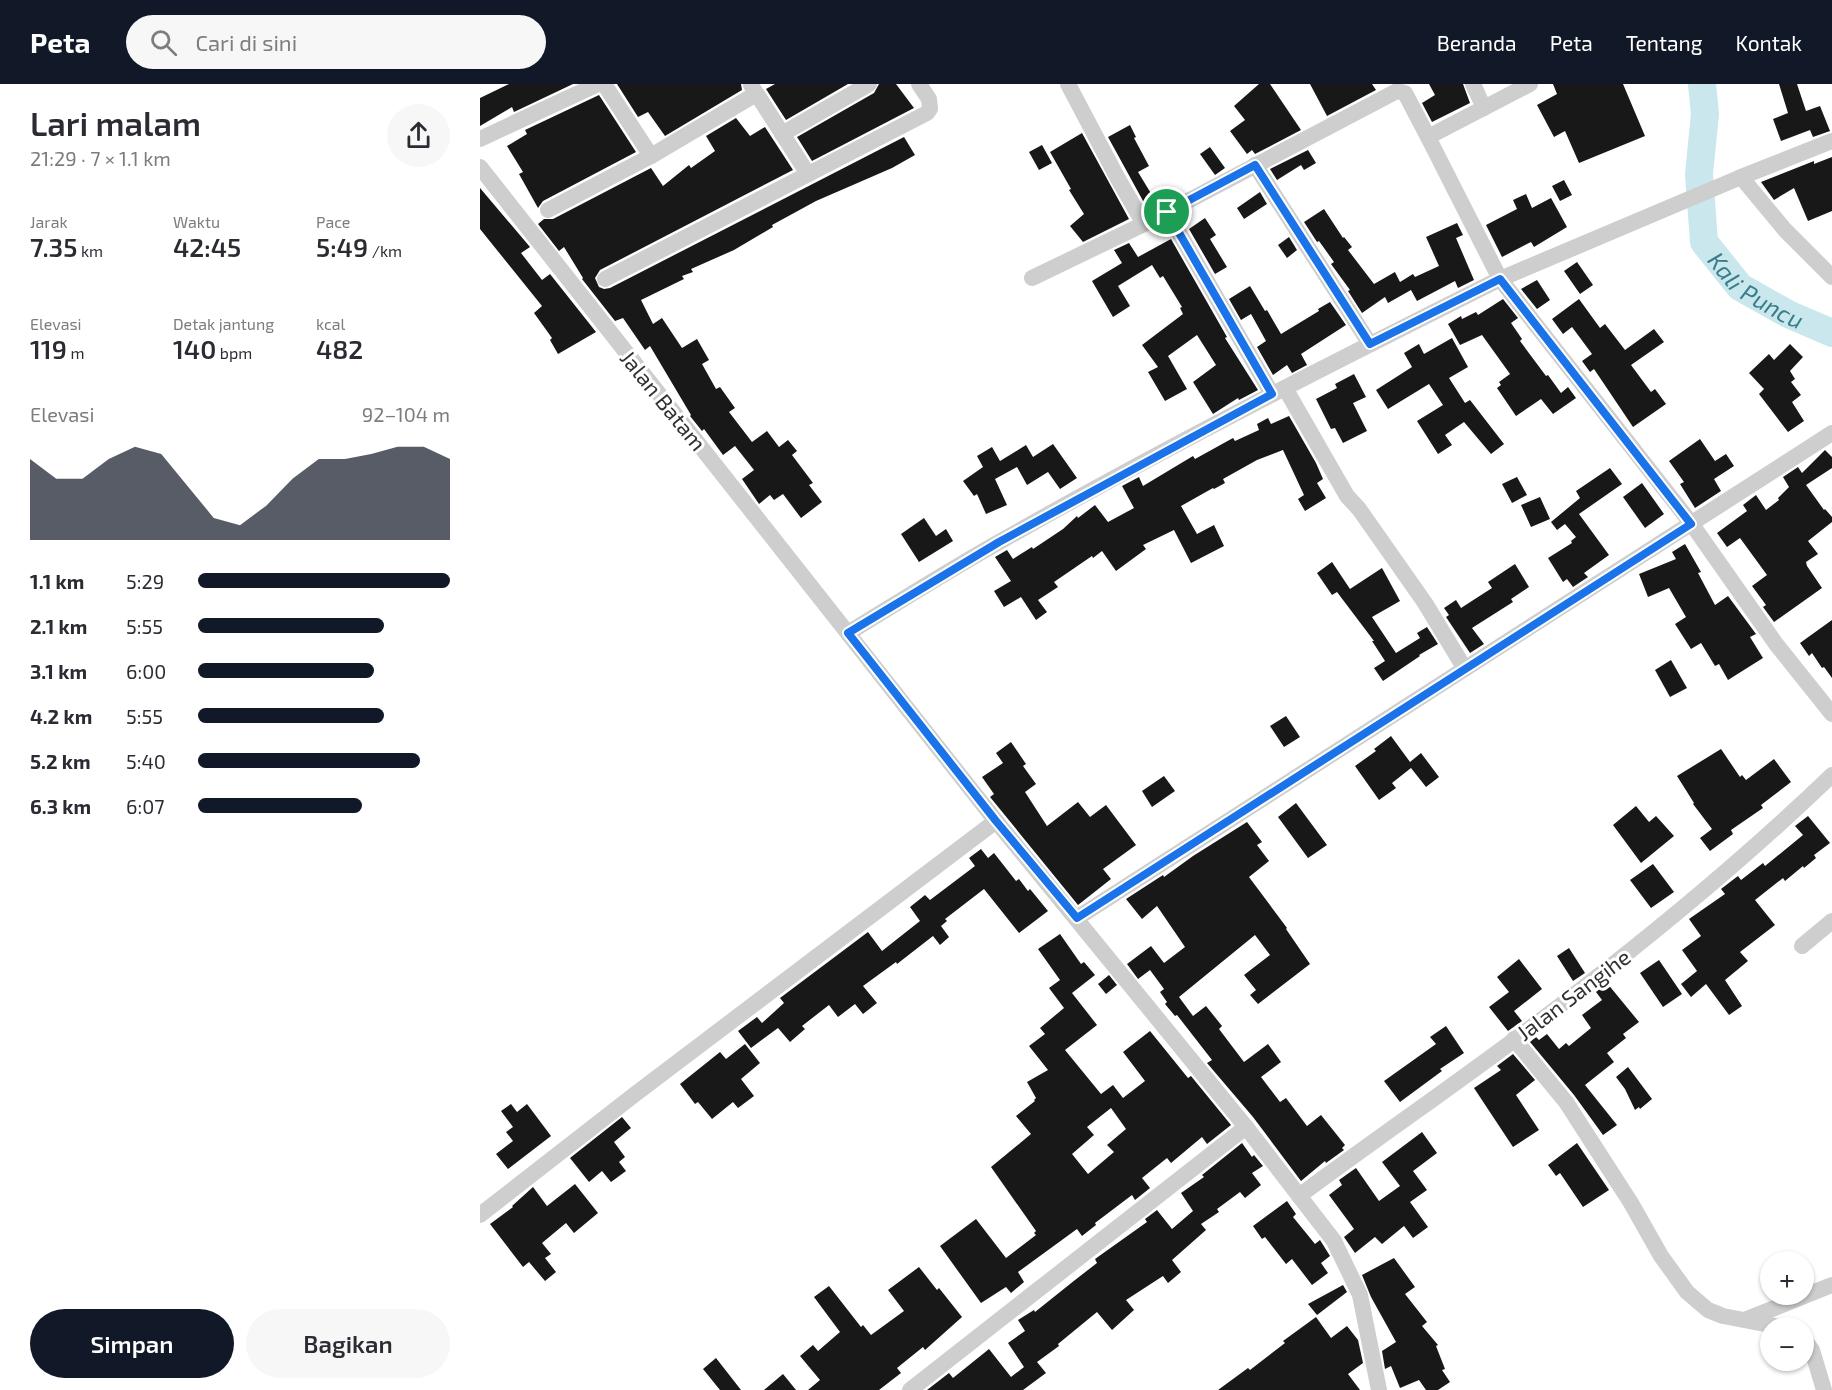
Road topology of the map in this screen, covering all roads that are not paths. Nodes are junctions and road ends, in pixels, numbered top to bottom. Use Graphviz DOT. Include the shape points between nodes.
graph roads {
  1 [pos="598,84"];
  2 [pos="604,84"];
  3 [pos="869,84"];
  4 [pos="919,84"];
  5 [pos="1068,84"];
  6 [pos="1473,84"];
  7 [pos="1530,84"];
  8 [pos="756,88"];
  9 [pos="1403,88"];
  10 [pos="1484,108"];
  11 [pos="782,134"];
  12 [pos="1428,137"];
  13 [pos="480,139"];
  14 [pos="1832,141"];
  15 [pos="651,156"];
  16 [pos="1255,165"];
  17 [pos="480,167"];
  18 [pos="808,174"];
  19 [pos="1741,177"];
  20 [pos="548,210"];
  21 [pos="1167,212"];
  22 [pos="1144,224"];
  23 [pos="1832,277"];
  24 [pos="1032,278"];
  25 [pos="605,279"];
  26 [pos="1500,279"];
  27 [pos="1370,344"];
  28 [pos="1279,391"];
  29 [pos="1832,433"];
  30 [pos="1691,524"];
  31 [pos="848,633"];
  32 [pos="1465,669"];
  33 [pos="1832,714"];
  34 [pos="1832,775"];
  35 [pos="996,821"];
  36 [pos="1077,918"];
  37 [pos="1832,921"];
  38 [pos="1803,945"];
  39 [pos="1514,1039"];
  40 [pos="1246,1127"];
  41 [pos="1299,1196"];
  42 [pos="480,1215"];
  43 [pos="1832,1285"];
  44 [pos="1747,1319"];
  45 [pos="1760,1322"];
  46 [pos="1814,1357"];
  47 [pos="910,1390"];
  48 [pos="1379,1390"];
  49 [pos="1824,1390"];
  1 -- 13 [label="street"];
  2 -- 15 [label="street"];
  3 -- 11 [label="street"];
  4 -- 18 [label="street" via="930,102 927,113"];
  5 -- 22 [label="street"];
  6 -- 10 [label="street"];
  7 -- 10 [label="street"];
  8 -- 11 [label="street"];
  8 -- 15 [label="street"];
  9 -- 12 [label="street"];
  9 -- 16 [label="street"];
  10 -- 12 [label="street"];
  11 -- 18 [label="street"];
  12 -- 26 [label="street"];
  14 -- 19 [label="street"];
  15 -- 20 [label="street"];
  16 -- 21 [label="street"];
  16 -- 27 [label="street"];
  17 -- 31 [label="street, Jalan Batam"];
  18 -- 25 [label="street"];
  19 -- 23 [label="street" via="1785,230"];
  19 -- 26 [label="street"];
  21 -- 22 [label="street"];
  21 -- 28 [label="street"];
  22 -- 24 [label="street"];
  26 -- 27 [label="street"];
  26 -- 30 [label="street"];
  27 -- 28 [label="street"];
  28 -- 31 [label="street" via="999,542"];
  28 -- 32 [label="street" via="1347,496 1425,603"];
  29 -- 30 [label="street"];
  30 -- 32 [label="street"];
  30 -- 33 [label="street" via="1776,644"];
  31 -- 35 [label="street, Jalan Batam"];
  32 -- 36 [label="street"];
  34 -- 39 [label="street, Jalan Sangihe" via="1736,864"];
  35 -- 36 [label="street, Jalan Batam"];
  35 -- 42 [label="street"];
  36 -- 40 [label="street, Jalan Batam"];
  37 -- 38 [label="street"];
  39 -- 41 [label="street, Jalan Sangihe"];
  39 -- 44 [label="street" via="1566,1102 1687,1292 1708,1310"];
  40 -- 41 [label="street, Jalan Batam"];
  40 -- 47 [label="street"];
  41 -- 48 [label="street, Jalan Batam" via="1334,1241 1360,1295"];
  43 -- 44 [label="street"];
  44 -- 45 [label="street"];
  46 -- 49 [label="street"];
}
